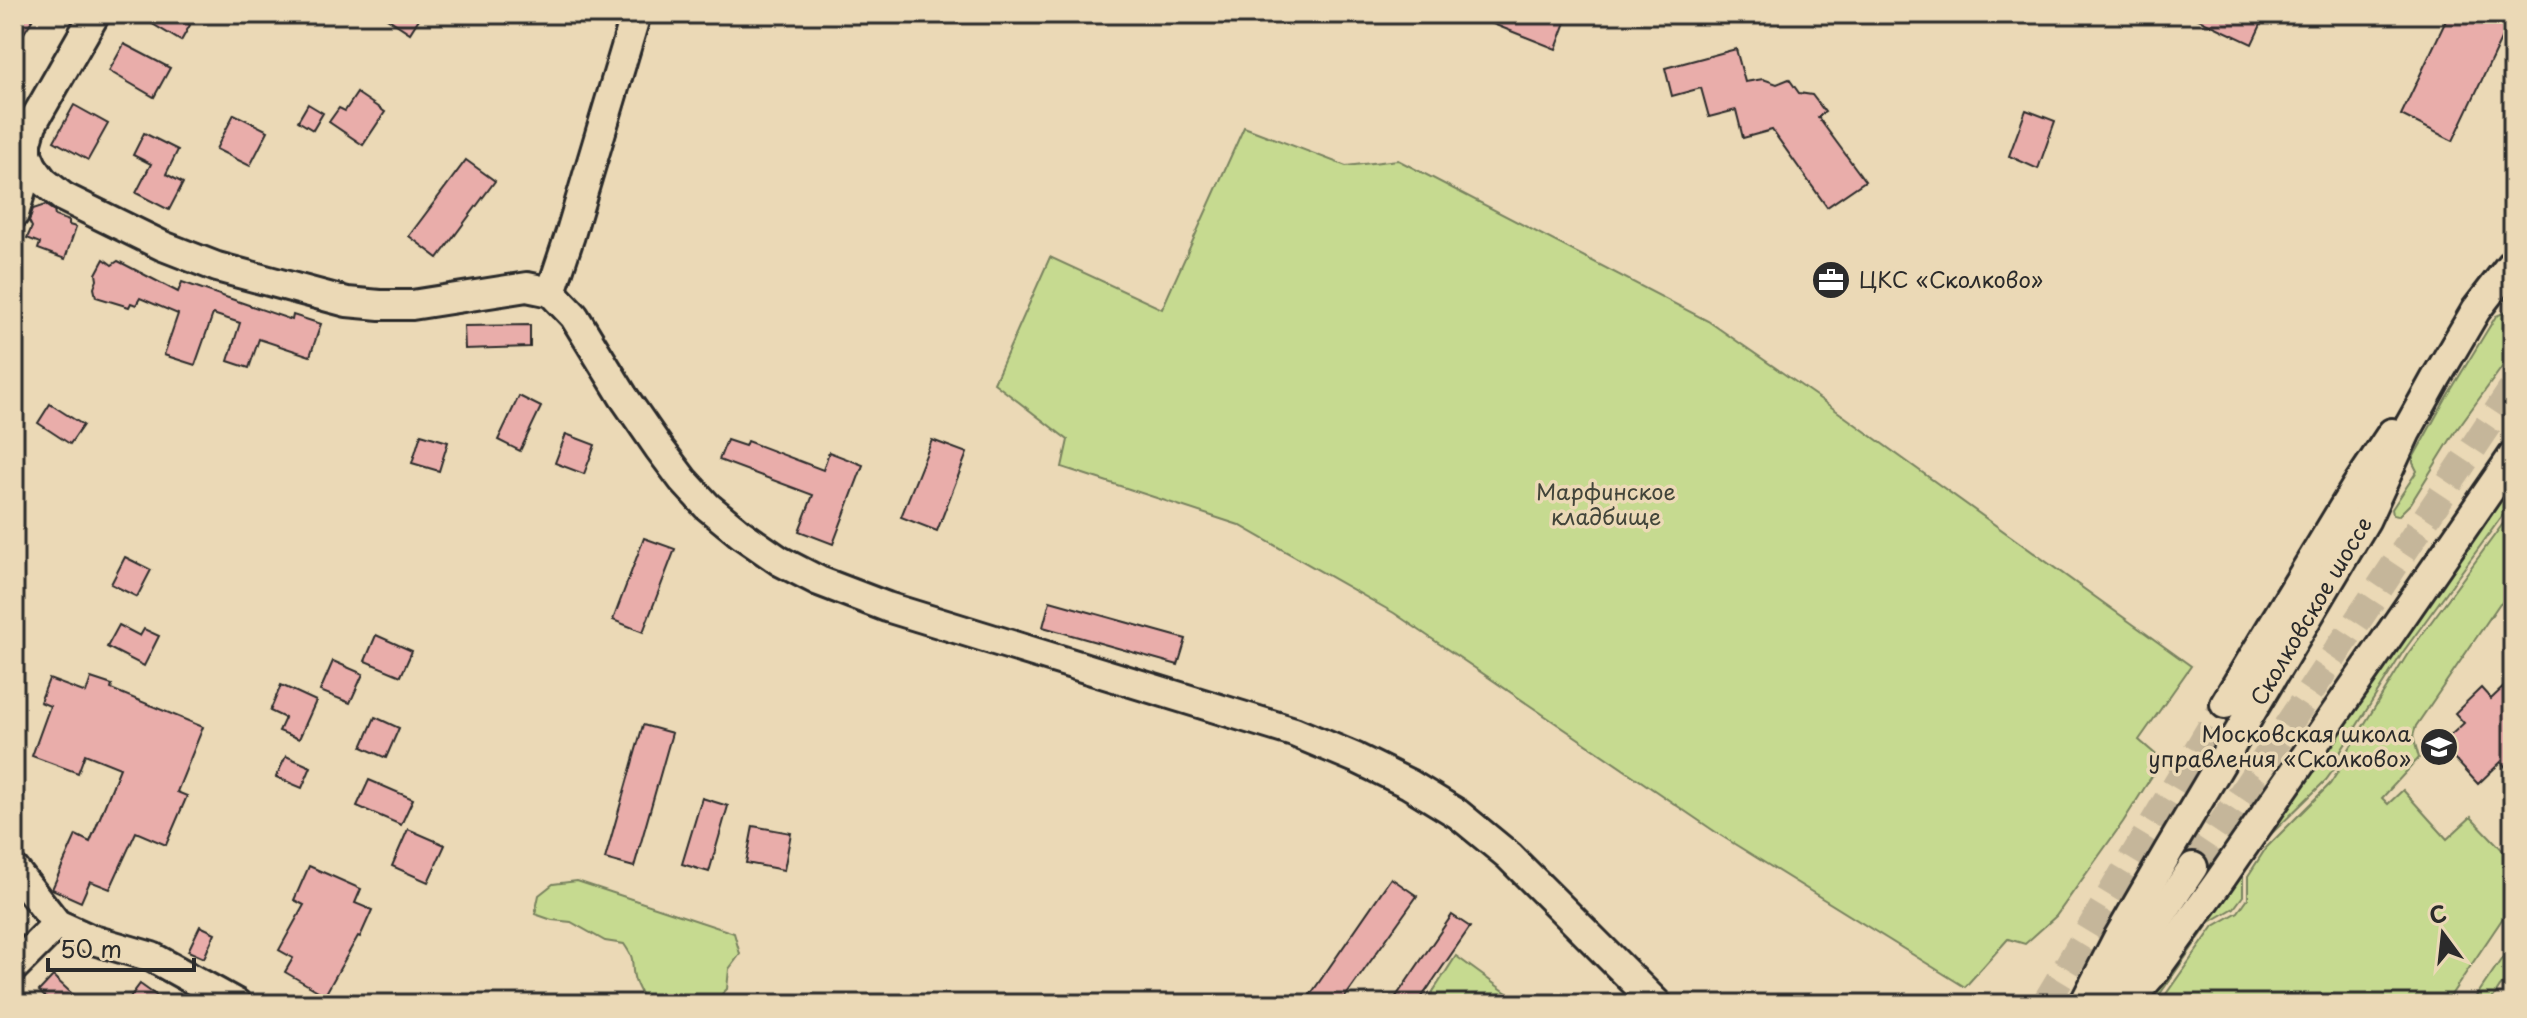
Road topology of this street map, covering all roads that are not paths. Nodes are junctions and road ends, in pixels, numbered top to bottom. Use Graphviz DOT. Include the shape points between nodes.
graph roads {
  1 [pos="95,14"];
  2 [pos="636,14"];
  3 [pos="23,177"];
  4 [pos="14,214"];
  5 [pos="2513,262"];
  6 [pos="551,292"];
  7 [pos="2476,310"];
  8 [pos="2513,456"];
  9 [pos="2225,704"];
  10 [pos="2193,867"];
  11 [pos="14,869"];
  12 [pos="57,924"];
  13 [pos="14,967"];
  14 [pos="219,1000"];
  15 [pos="1657,1004"];
  16 [pos="2084,1004"];
  17 [pos="2102,1004"];
  18 [pos="2126,1004"];
  1 -- 3 [label="street" via="32,124"];
  2 -- 6 [label="street"];
  3 -- 4 [label="street"];
  3 -- 6 [label="street" via="43,181 63,197 217,267 347,302 412,305 527,287"];
  5 -- 7 [label="street, Сколковское шоссе"];
  6 -- 15 [label="street" via="574,316 683,480 729,525 780,561 887,607 1294,732 1409,784 1458,814 1509,856"];
  7 -- 9 [label="street" via="2356,487"];
  7 -- 16 [label="street, Сколковское шоссе" via="2406,432 2366,519"];
  8 -- 18 [label="street" via="2218,883"];
  10 -- 17 [label="street"];
  11 -- 12 [label="street"];
  12 -- 13 [label="street"];
  12 -- 14 [label="street" via="152,957"];
}
